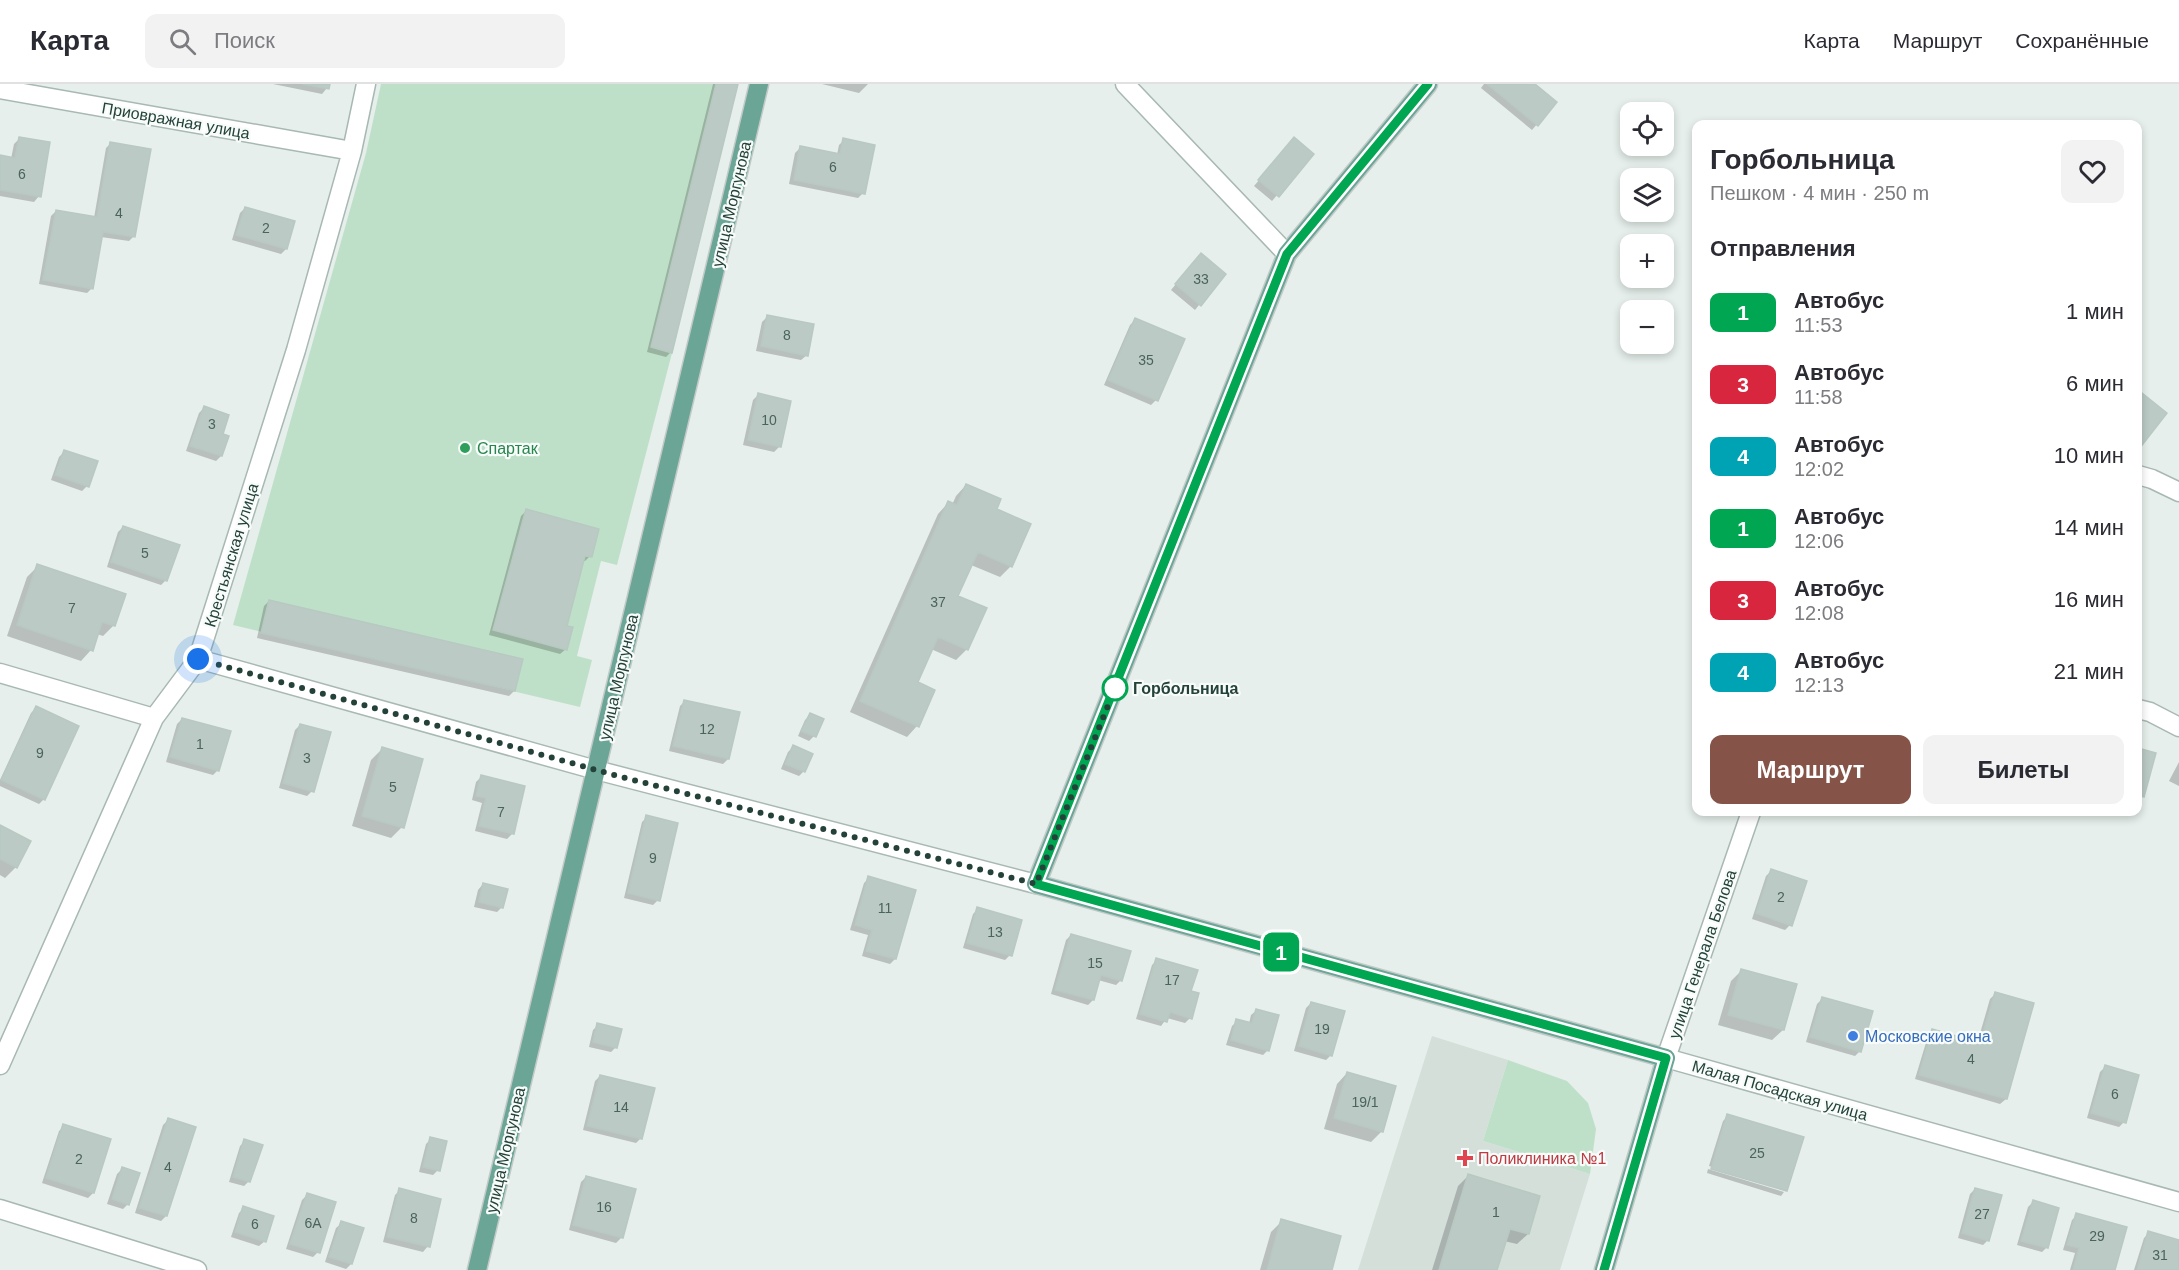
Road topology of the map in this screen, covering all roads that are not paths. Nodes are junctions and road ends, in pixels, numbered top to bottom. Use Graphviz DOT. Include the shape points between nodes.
graph roads {
  1 [pos="366,84"];
  2 [pos="759,84"];
  3 [pos="1125,84"];
  4 [pos="1428,84"];
  5 [pos="0,89"];
  6 [pos="352,151"];
  7 [pos="1287,254"];
  8 [pos="2142,476"];
  9 [pos="2179,492"];
  10 [pos="198,659"];
  11 [pos="0,673"];
  12 [pos="2142,710"];
  13 [pos="154,718"];
  14 [pos="2179,727"];
  15 [pos="596,770"];
  16 [pos="1750,816"];
  17 [pos="1036,884"];
  18 [pos="1666,1058"];
  19 [pos="0,1065"];
  20 [pos="2179,1202"];
  21 [pos="0,1209"];
  22 [pos="197,1270"];
  23 [pos="477,1270"];
  24 [pos="1604,1270"];
  1 -- 6 [label="street, Крестьянская улица"];
  2 -- 15 [label="main road, улица Моргунова"];
  3 -- 7 [label="street"];
  4 -- 7 [label="main road"];
  5 -- 6 [label="street, Приовражная улица"];
  6 -- 10 [label="street, Крестьянская улица" via="296,350"];
  7 -- 17 [label="main road"];
  8 -- 9 [label="street"];
  10 -- 13 [label="street, Крестьянская улица"];
  10 -- 15 [label="street, Малая Посадская улица"];
  11 -- 13 [label="street"];
  12 -- 14 [label="street"];
  13 -- 19 [label="street, Крестьянская улица"];
  15 -- 17 [label="street, Малая Посадская улица"];
  15 -- 23 [label="main road, улица Моргунова"];
  16 -- 18 [label="street, улица Генерала Белова"];
  17 -- 18 [label="main road, Малая Посадская улица"];
  18 -- 20 [label="street, Малая Посадская улица"];
  18 -- 24 [label="main road, улица Генерала Белова"];
  21 -- 22 [label="street"];
}
